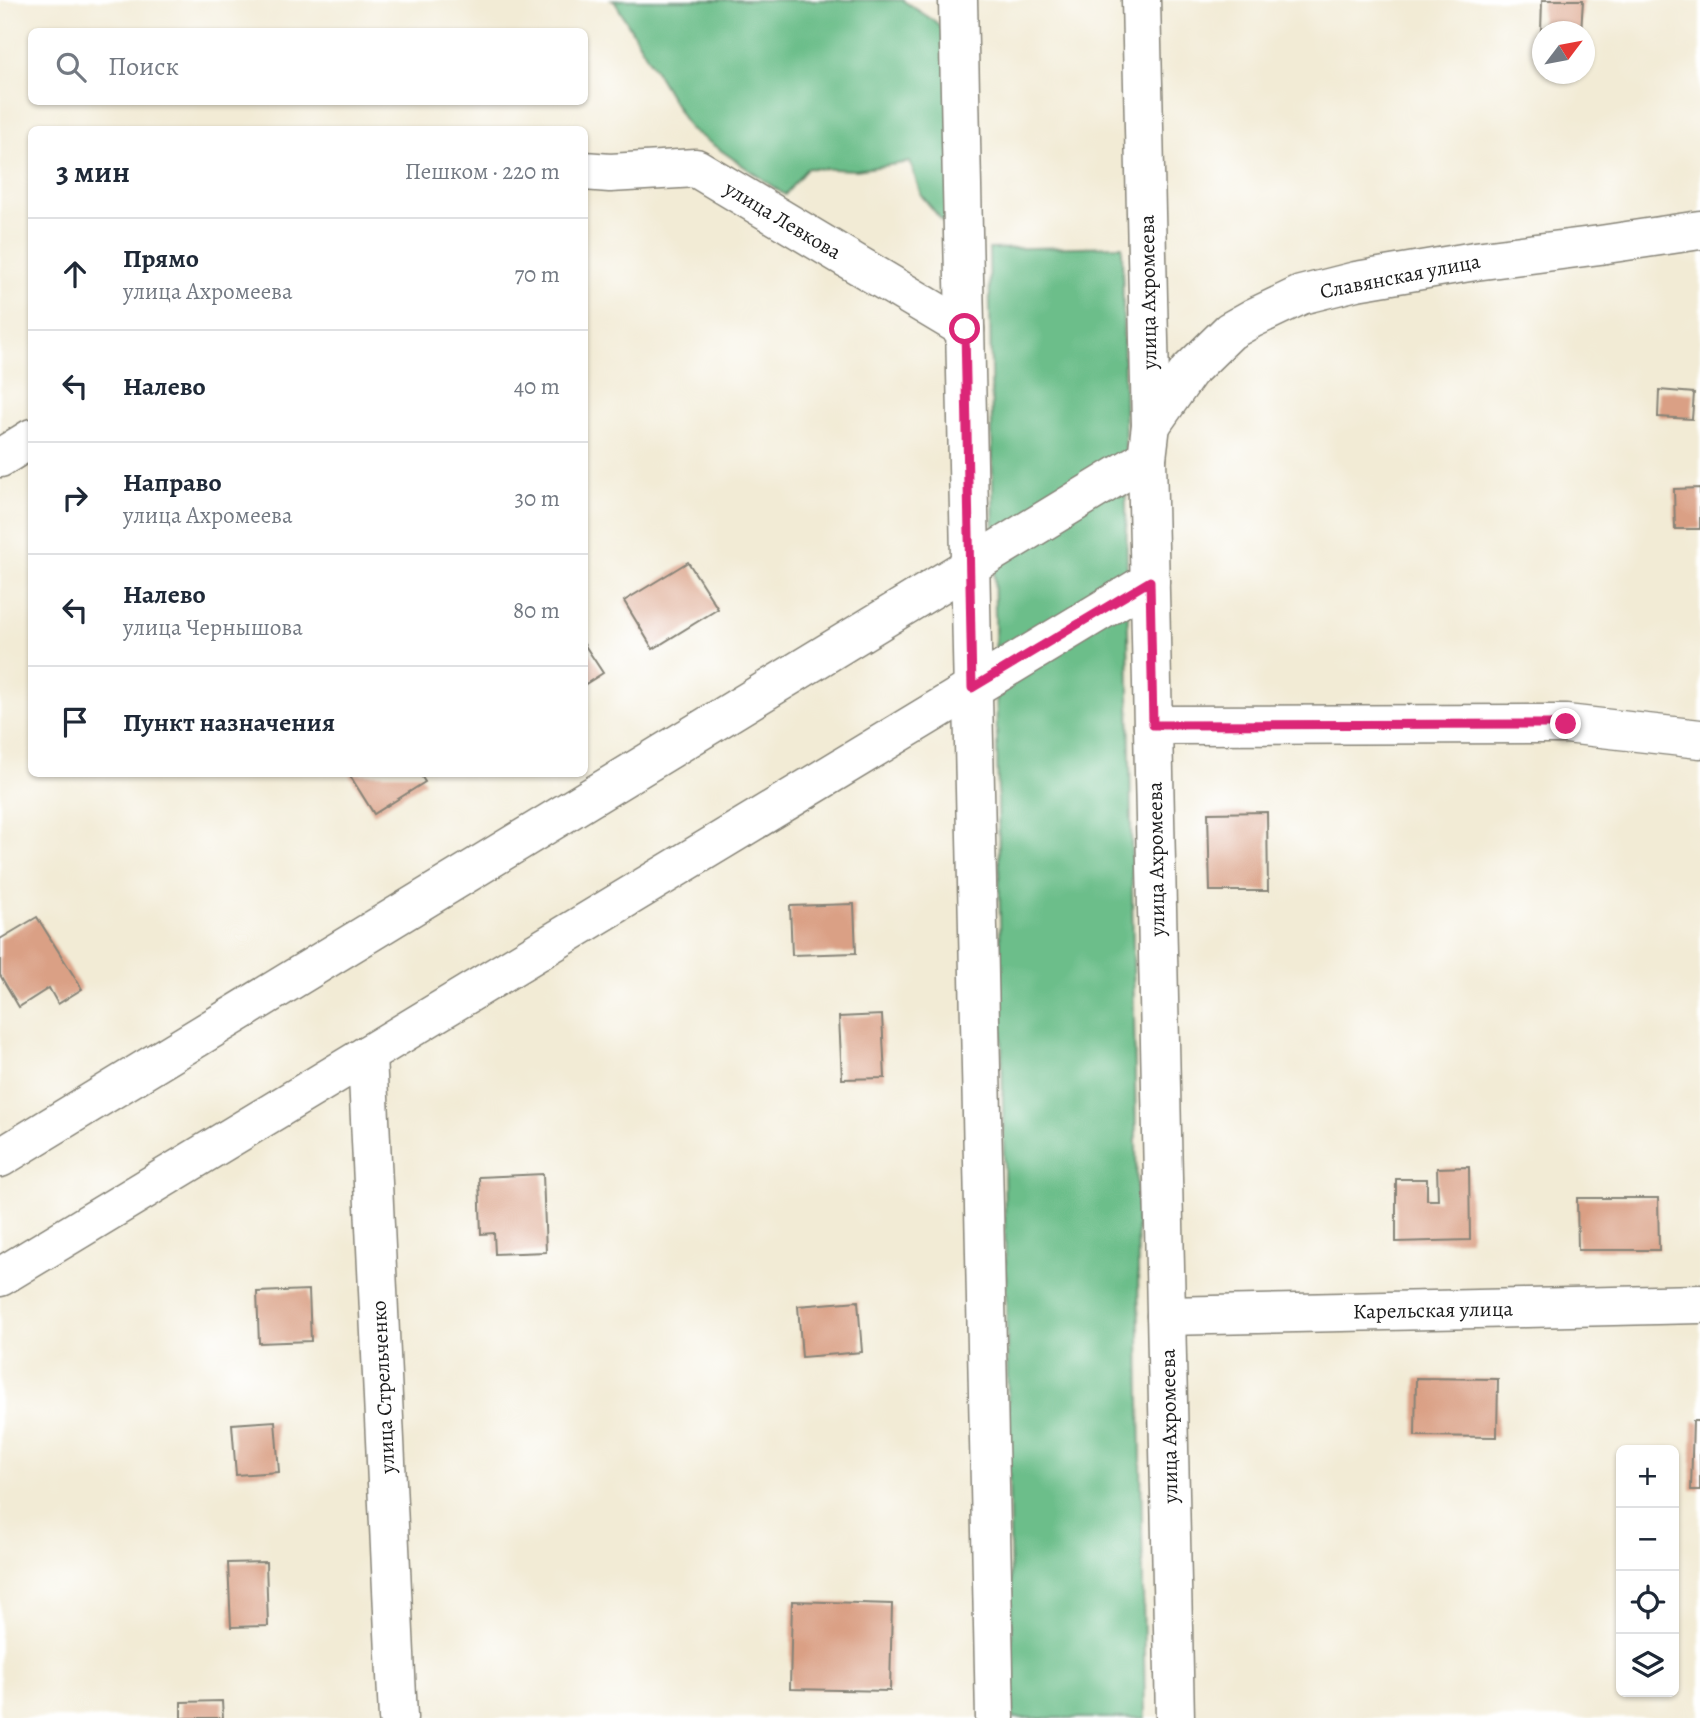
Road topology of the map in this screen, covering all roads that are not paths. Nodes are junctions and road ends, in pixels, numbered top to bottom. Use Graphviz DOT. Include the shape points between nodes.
graph roads {
  1 [pos="958,0"];
  2 [pos="1141,0"];
  3 [pos="588,171"];
  4 [pos="1700,230"];
  5 [pos="965,329"];
  6 [pos="28,440"];
  7 [pos="1149,441"];
  8 [pos="0,458"];
  9 [pos="970,566"];
  10 [pos="1150,581"];
  11 [pos="972,688"];
  12 [pos="1153,725"];
  13 [pos="1700,739"];
  14 [pos="367,1055"];
  15 [pos="0,1158"];
  16 [pos="0,1278"];
  17 [pos="1700,1304"];
  18 [pos="1166,1316"];
  19 [pos="398,1718"];
  20 [pos="995,1718"];
  21 [pos="1175,1718"];
  1 -- 5 [label="street"];
  2 -- 7 [label="street, улица Ахромеева"];
  3 -- 5 [label="street, улица Левкова" via="695,168"];
  4 -- 7 [label="street, Славянская улица" via="1461,263 1301,295 1230,331 1189,371"];
  5 -- 9 [label="street"];
  6 -- 8 [label="street"];
  7 -- 9 [label="street"];
  7 -- 10 [label="street, улица Ахромеева"];
  9 -- 11 [label="street"];
  9 -- 15 [label="street"];
  10 -- 11 [label="street"];
  10 -- 12 [label="street, улица Ахромеева"];
  11 -- 14 [label="street"];
  11 -- 20 [label="street"];
  12 -- 13 [label="street" via="1566,724"];
  12 -- 18 [label="street, улица Ахромеева"];
  14 -- 16 [label="street"];
  14 -- 19 [label="street, улица Стрельченко"];
  17 -- 18 [label="street, Карельская улица"];
  18 -- 21 [label="street, улица Ахромеева"];
}
